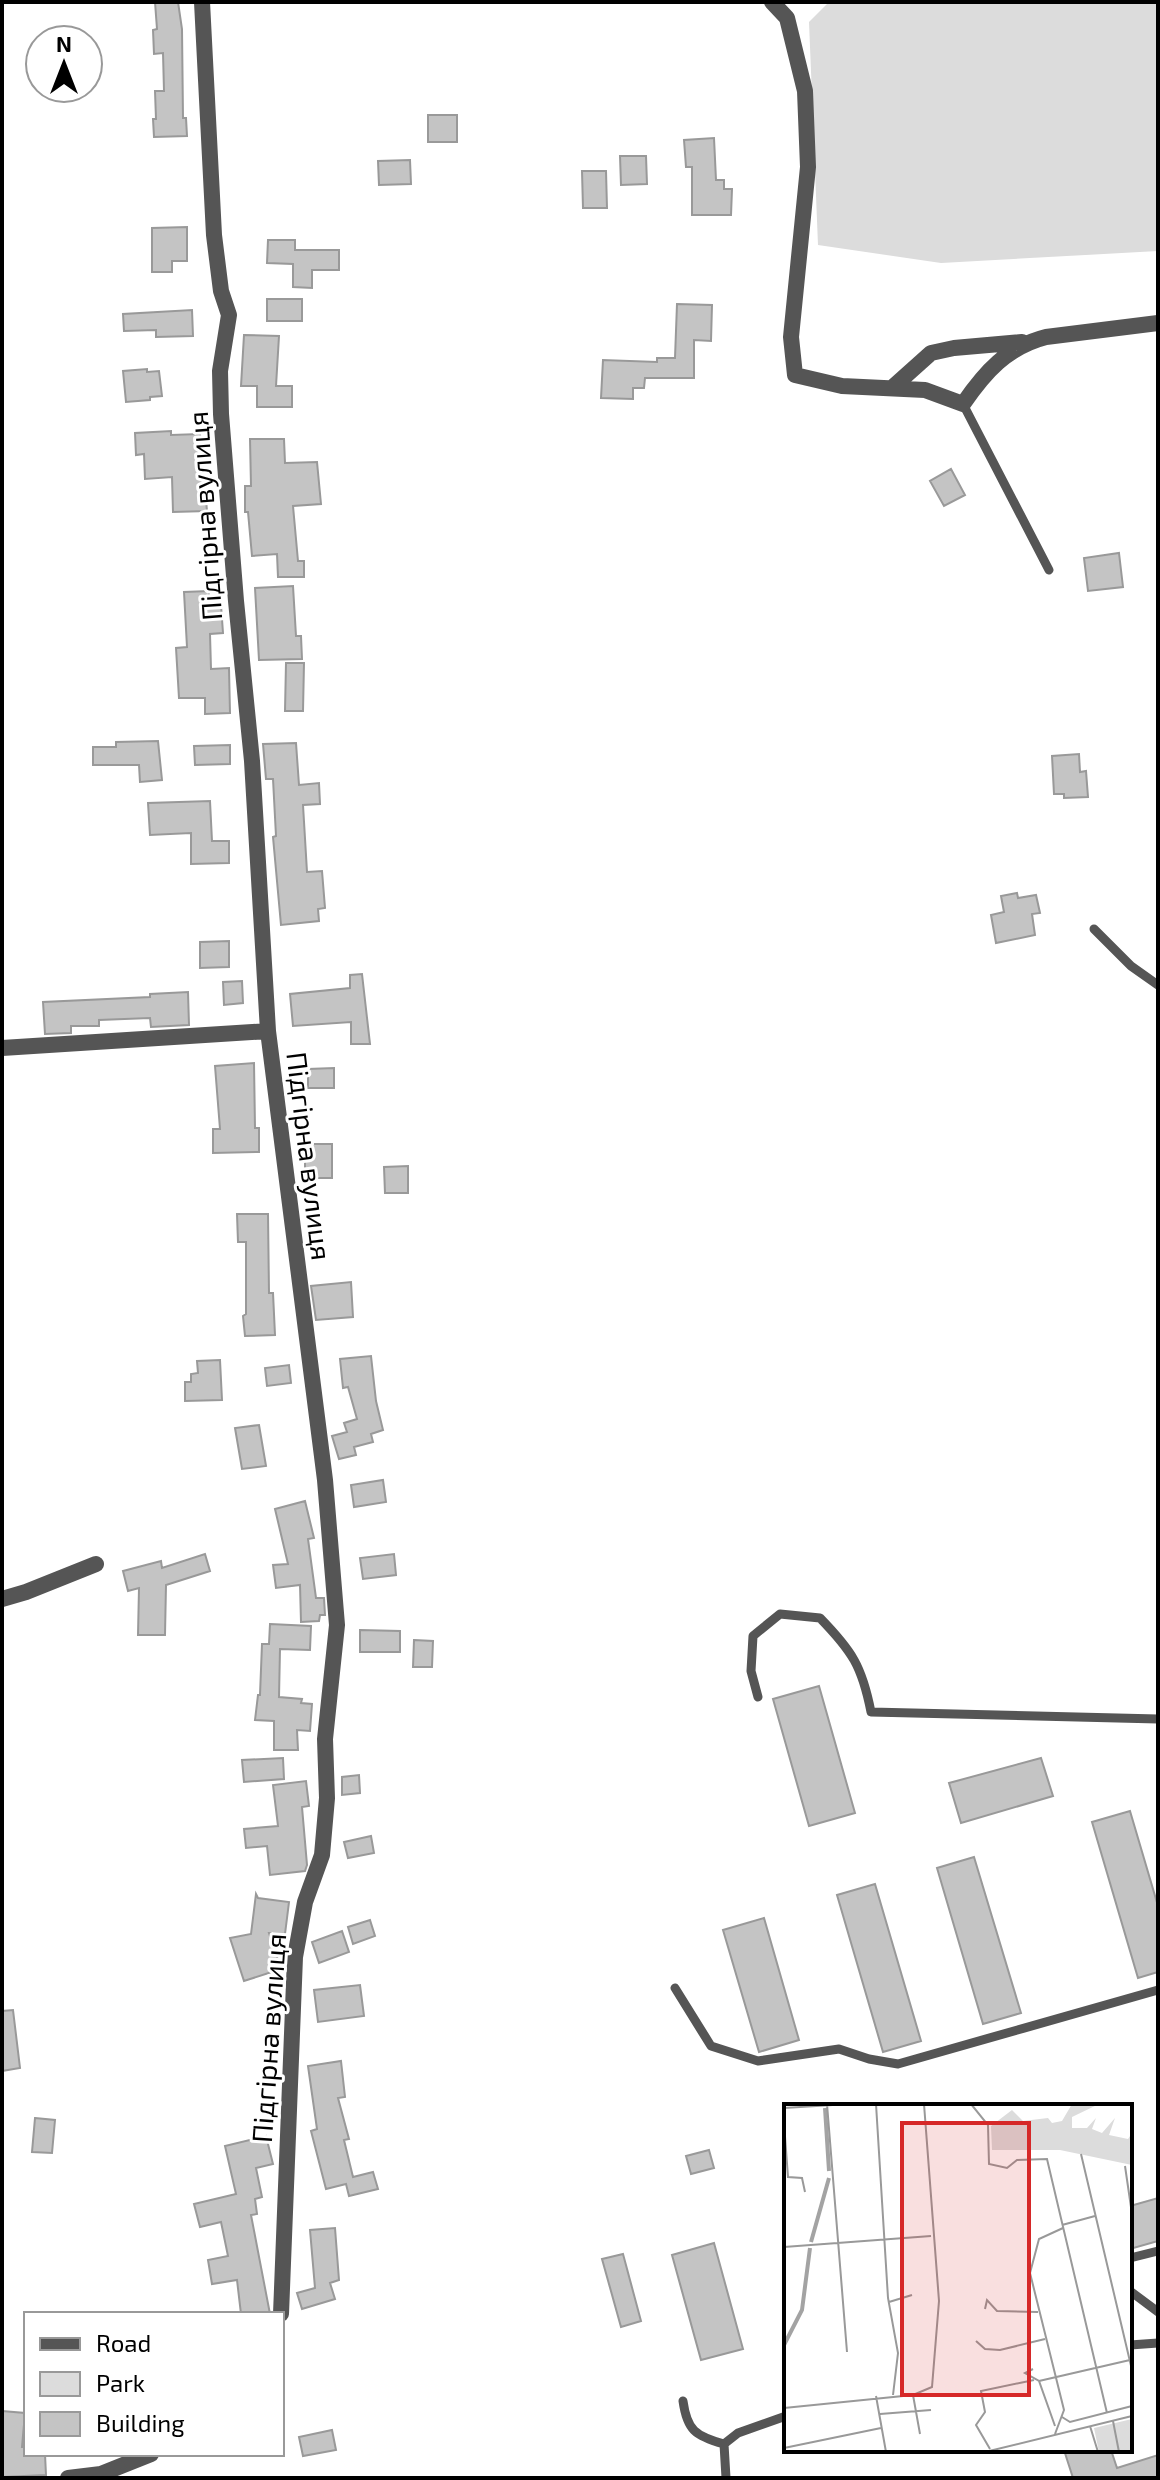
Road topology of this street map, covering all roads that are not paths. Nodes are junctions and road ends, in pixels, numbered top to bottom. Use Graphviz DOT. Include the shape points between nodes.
graph roads {
  1 [pos="202,2"];
  2 [pos="772,2"];
  3 [pos="1158,323"];
  4 [pos="1029,341"];
  5 [pos="893,387"];
  6 [pos="963,404"];
  7 [pos="1049,570"];
  8 [pos="1094,929"];
  9 [pos="1158,985"];
  10 [pos="268,1031"];
  11 [pos="2,1048"];
  12 [pos="96,1564"];
  13 [pos="2,1599"];
  14 [pos="758,1697"];
  15 [pos="1158,1719"];
  16 [pos="675,1988"];
  17 [pos="1158,1990"];
  18 [pos="1158,2251"];
  19 [pos="1132,2258"];
  20 [pos="1132,2292"];
  21 [pos="281,2312"];
  22 [pos="1158,2312"];
  23 [pos="1158,2343"];
  24 [pos="1132,2345"];
  25 [pos="683,2401"];
  26 [pos="784,2417"];
  27 [pos="724,2444"];
  28 [pos="147,2456"];
  29 [pos="102,2476"];
  30 [pos="68,2478"];
  31 [pos="726,2478"];
  1 -- 10 [label="street, Підгірна вулиця" via="214,235 229,315 220,371 221,414 252,761"];
  2 -- 5 [label="street" via="787,18 805,91 808,167 791,337 795,375 842,386"];
  3 -- 4 [label="street"];
  4 -- 5 [label="street" via="931,353"];
  4 -- 6 [label="street" via="1004,355"];
  5 -- 6 [label="street" via="925,390"];
  6 -- 7 [label="lane"];
  8 -- 9 [label="lane"];
  10 -- 11 [label="street"];
  10 -- 21 [label="street, Підгірна вулиця" via="325,1480 337,1625 325,1739 322,1855 305,1902 295,1957"];
  12 -- 13 [label="street"];
  14 -- 15 [label="lane" via="751,1671 753,1636 780,1614 820,1618 849,1648 865,1681 871,1712"];
  16 -- 17 [label="lane" via="711,2046 758,2061 839,2049 898,2064"];
  18 -- 19 [label="lane"];
  20 -- 22 [label="lane"];
  23 -- 24 [label="lane"];
  25 -- 27 [label="lane" via="686,2422 704,2438"];
  26 -- 27 [label="lane" via="738,2433"];
  27 -- 31 [label="lane"];
  28 -- 29 [label="street"];
  29 -- 30 [label="street"];
}
